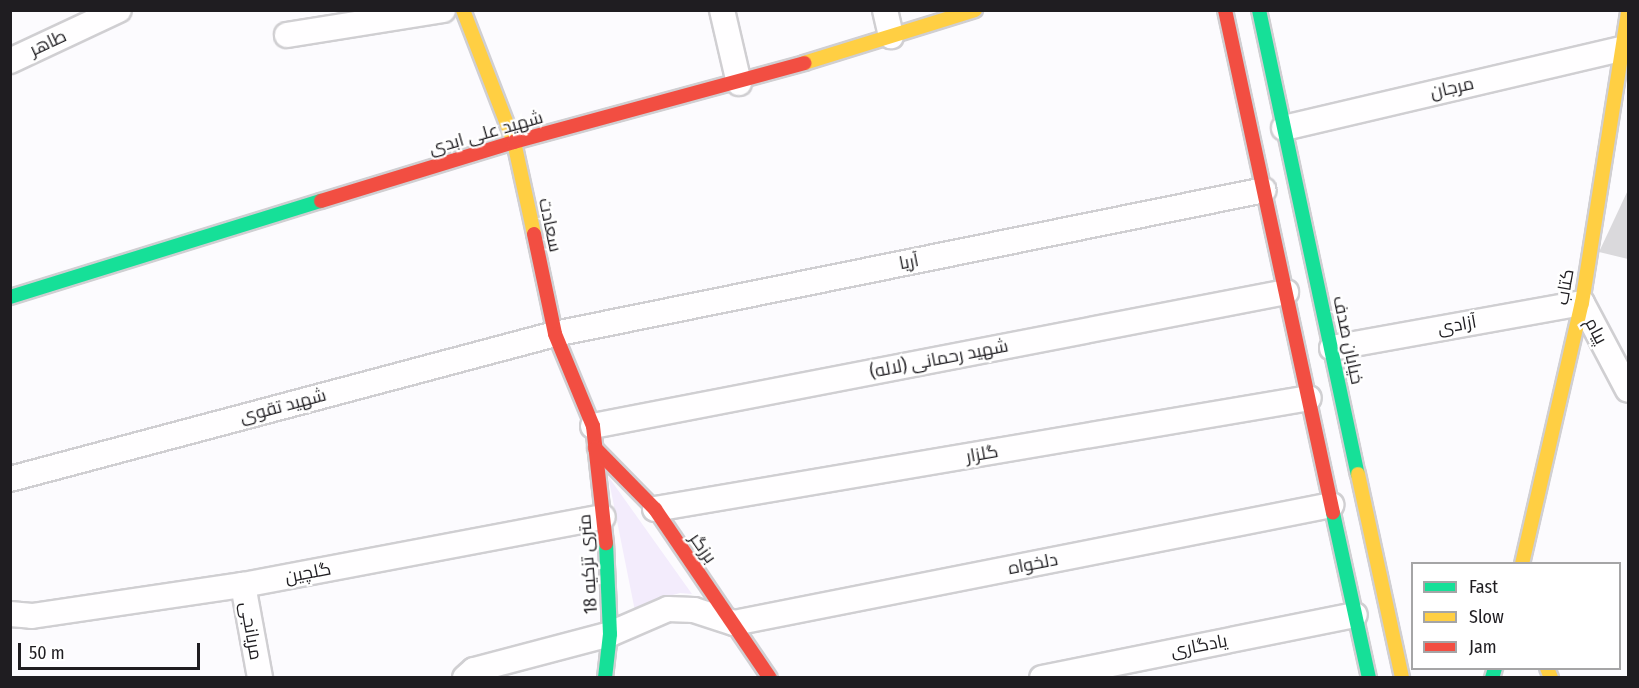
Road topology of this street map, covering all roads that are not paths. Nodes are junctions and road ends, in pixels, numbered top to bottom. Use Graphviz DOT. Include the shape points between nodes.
graph roads {
  1 [pos="119,10"];
  2 [pos="443,10"];
  3 [pos="463,10"];
  4 [pos="722,10"];
  5 [pos="885,10"];
  6 [pos="975,10"];
  7 [pos="1225,10"];
  8 [pos="1259,10"];
  9 [pos="1629,13"];
  10 [pos="287,35"];
  11 [pos="891,36"];
  12 [pos="1624,48"];
  13 [pos="10,61"];
  14 [pos="739,83"];
  15 [pos="1284,128"];
  16 [pos="514,142"];
  17 [pos="1264,190"];
  18 [pos="1286,292"];
  19 [pos="10,297"];
  20 [pos="1582,303"];
  21 [pos="555,334"];
  22 [pos="1332,348"];
  23 [pos="1629,390"];
  24 [pos="1308,398"];
  25 [pos="594,437"];
  26 [pos="10,479"];
  27 [pos="1331,505"];
  28 [pos="655,509"];
  29 [pos="603,517"];
  30 [pos="1522,562"];
  31 [pos="243,585"];
  32 [pos="10,614"];
  33 [pos="1355,615"];
  34 [pos="734,623"];
  35 [pos="610,634"];
  36 [pos="260,678"];
  37 [pos="465,678"];
  38 [pos="605,678"];
  39 [pos="770,678"];
  40 [pos="1042,678"];
  41 [pos="1369,678"];
  42 [pos="1402,678"];
  1 -- 13 [label="street, طاهر"];
  2 -- 10 [label="street"];
  3 -- 16 [label="street, سعادت"];
  4 -- 14 [label="street"];
  5 -- 11 [label="street"];
  6 -- 11 [label="street, شهید علی ابدی"];
  7 -- 17 [label="street"];
  8 -- 15 [label="street, خیابان صدف"];
  9 -- 12 [label="street, کتاب"];
  11 -- 14 [label="street, شهید علی ابدی"];
  12 -- 15 [label="street, مرجان"];
  12 -- 20 [label="street, کتاب"];
  14 -- 16 [label="street, شهید علی ابدی"];
  15 -- 22 [label="street, خیابان صدف"];
  16 -- 19 [label="street, شهید علی ابدی"];
  16 -- 21 [label="street, سعادت"];
  17 -- 18 [label="street"];
  17 -- 21 [label="street, آریا"];
  18 -- 24 [label="street"];
  18 -- 25 [label="street, شهید رحمانی (لاله)"];
  20 -- 22 [label="street, آزادی"];
  20 -- 23 [label="street, پیام"];
  20 -- 30 [label="street, کتاب"];
  21 -- 25 [label="street, سعادت"];
  21 -- 26 [label="street, شهید تقوی"];
  22 -- 42 [label="street, خیابان صدف"];
  24 -- 27 [label="street"];
  24 -- 28 [label="street, گلزار"];
  25 -- 28 [label="street, برزگر"];
  25 -- 29 [label="street, 18 متری تزکیه"];
  27 -- 33 [label="street"];
  27 -- 34 [label="street, دلخواه"];
  28 -- 34 [label="street, برزگر"];
  29 -- 31 [label="street, گلچین"];
  29 -- 35 [label="street, 18 متری تزکیه"];
  31 -- 32 [label="street, گلچین" via="32,616"];
  31 -- 36 [label="street, مریانجی"];
  33 -- 40 [label="street, یادگاری"];
  33 -- 41 [label="street"];
  34 -- 35 [label="street" via="694,610 668,609"];
  34 -- 39 [label="street, برزگر"];
  35 -- 37 [label="street" via="474,670"];
  35 -- 38 [label="street, 18 متری تزکیه"];
}
